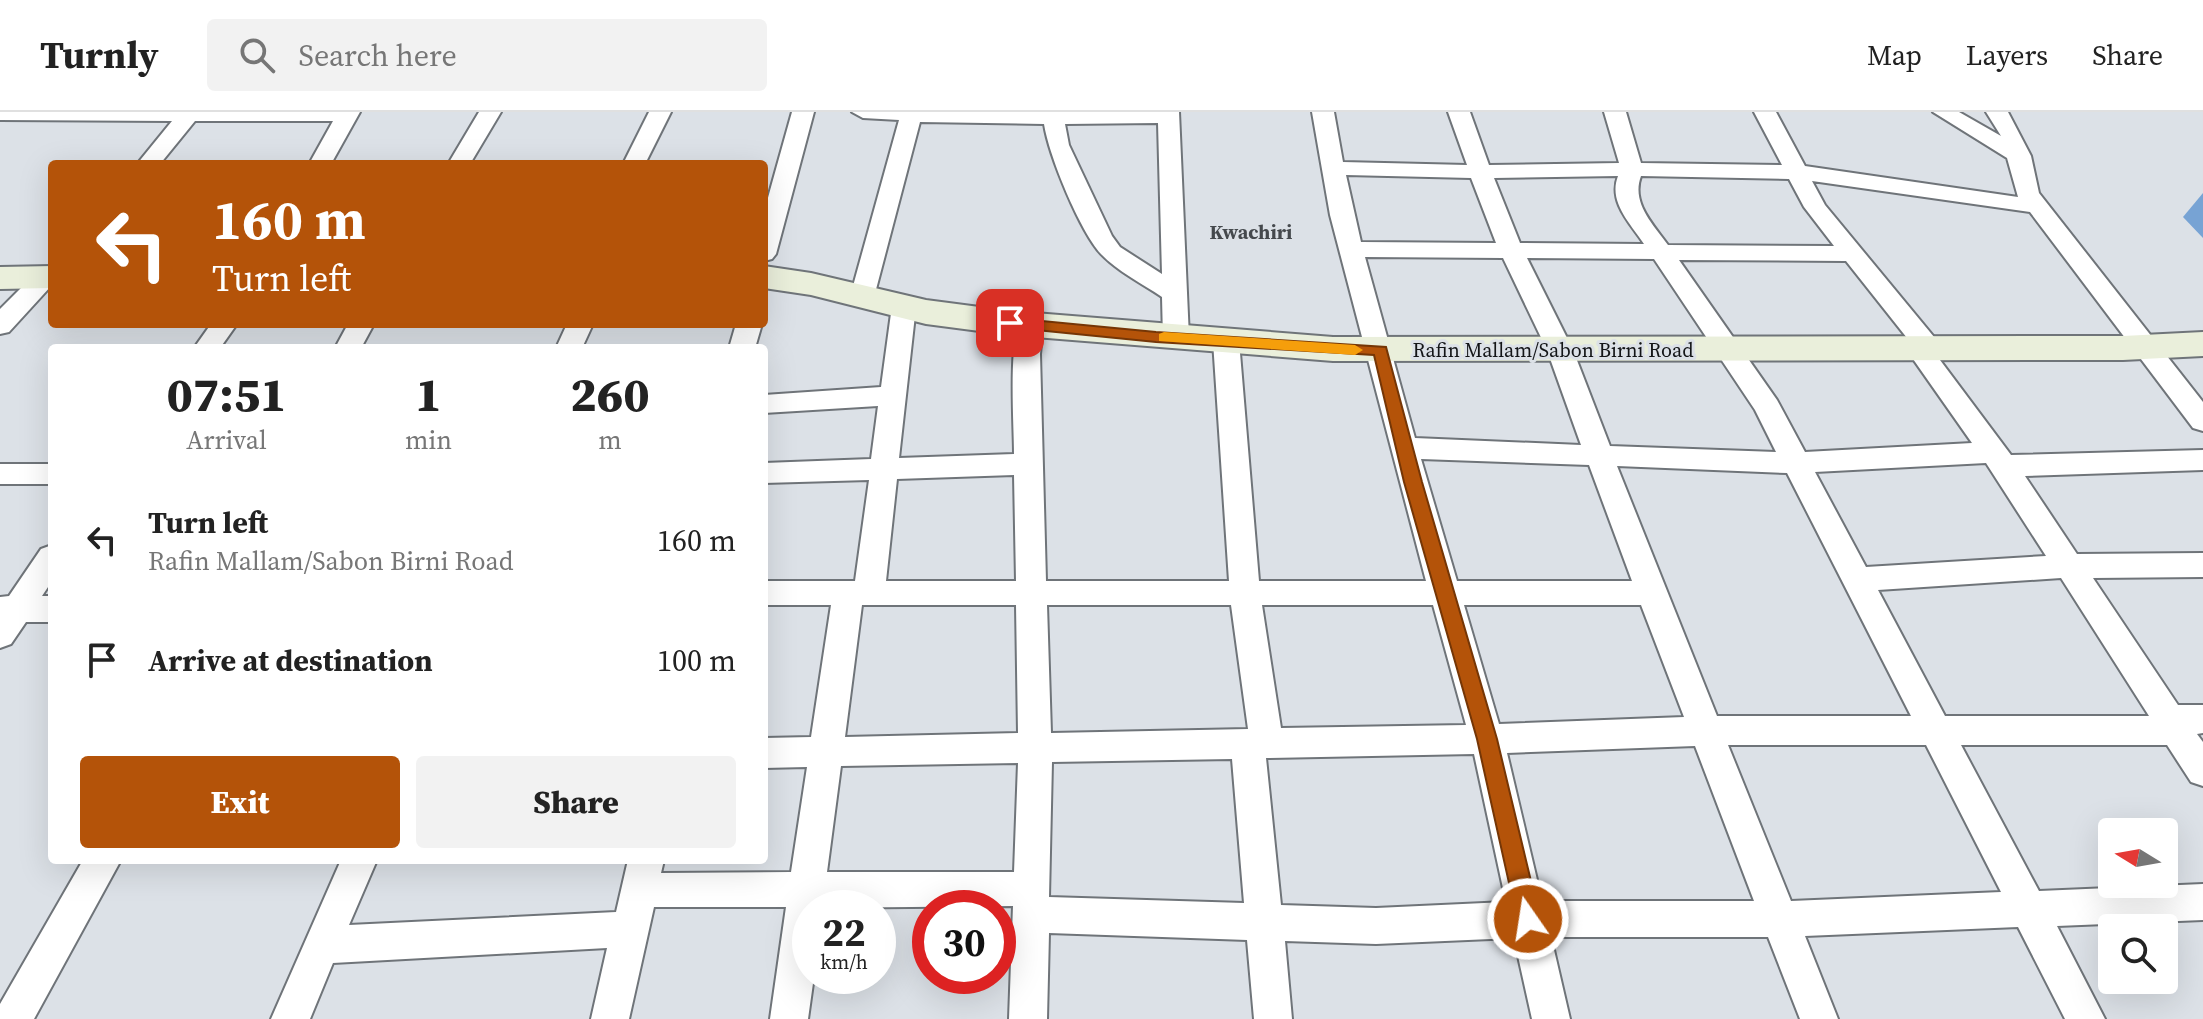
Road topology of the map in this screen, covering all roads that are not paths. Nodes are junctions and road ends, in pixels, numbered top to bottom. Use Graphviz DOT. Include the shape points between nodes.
graph roads {
  1 [pos="490,112"];
  2 [pos="660,112"];
  3 [pos="803,112"];
  4 [pos="863,112"];
  5 [pos="912,112"];
  6 [pos="1323,112"];
  7 [pos="1459,112"];
  8 [pos="1615,112"];
  9 [pos="1765,112"];
  10 [pos="1944,112"];
  11 [pos="1997,112"];
  12 [pos="190,113"];
  13 [pos="348,113"];
  14 [pos="0,114"];
  15 [pos="1168,114"];
  16 [pos="1053,115"];
  17 [pos="2020,156"];
  18 [pos="151,160"];
  19 [pos="322,160"];
  20 [pos="461,160"];
  21 [pos="636,160"];
  22 [pos="1333,168"];
  23 [pos="1632,169"];
  24 [pos="1480,172"];
  25 [pos="1797,172"];
  26 [pos="2036,206"];
  27 [pos="768,239"];
  28 [pos="1352,249"];
  29 [pos="1510,249"];
  30 [pos="1853,254"];
  31 [pos="1665,255"];
  32 [pos="48,277"];
  33 [pos="0,278"];
  34 [pos="48,278"];
  35 [pos="768,278"];
  36 [pos="1174,293"];
  37 [pos="862,297"];
  38 [pos="904,306"];
  39 [pos="1030,325"];
  40 [pos="0,326"];
  41 [pos="1176,338"];
  42 [pos="1226,341"];
  43 [pos="2203,344"];
  44 [pos="2146,347"];
  45 [pos="1730,349"];
  46 [pos="1924,349"];
  47 [pos="1560,350"];
  48 [pos="1380,351"];
  49 [pos="894,396"];
  50 [pos="768,404"];
  51 [pos="2203,421"];
  52 [pos="1405,448"];
  53 [pos="1599,456"];
  54 [pos="1999,459"];
  55 [pos="2203,460"];
  56 [pos="1797,463"];
  57 [pos="1028,464"];
  58 [pos="886,468"];
  59 [pos="768,473"];
  60 [pos="0,474"];
  61 [pos="48,474"];
  62 [pos="48,562"];
  63 [pos="2203,565"];
  64 [pos="2070,566"];
  65 [pos="1858,579"];
  66 [pos="1032,592"];
  67 [pos="768,593"];
  68 [pos="859,593"];
  69 [pos="1651,593"];
  70 [pos="1245,594"];
  71 [pos="1446,594"];
  72 [pos="8,609"];
  73 [pos="48,609"];
  74 [pos="0,635"];
  75 [pos="2184,723"];
  76 [pos="1705,731"];
  77 [pos="1936,732"];
  78 [pos="1487,739"];
  79 [pos="1258,744"];
  80 [pos="1035,748"];
  81 [pos="825,752"];
  82 [pos="768,753"];
  83 [pos="2203,771"];
  84 [pos="101,864"];
  85 [pos="357,864"];
  86 [pos="643,875"];
  87 [pos="799,890"];
  88 [pos="809,890"];
  89 [pos="896,895"];
  90 [pos="1030,902"];
  91 [pos="2203,902"];
  92 [pos="2028,908"];
  93 [pos="1528,919"];
  94 [pos="1779,919"];
  95 [pos="1263,922"];
  96 [pos="632,929"];
  97 [pos="322,945"];
  98 [pos="793,994"];
  99 [pos="13,1019"];
  100 [pos="290,1019"];
  101 [pos="610,1019"];
  102 [pos="789,1019"];
  103 [pos="1028,1019"];
  104 [pos="1273,1019"];
  105 [pos="1551,1019"];
  106 [pos="1819,1019"];
  107 [pos="2086,1019"];
  1 -- 20 [label="street"];
  2 -- 21 [label="street"];
  3 -- 27 [label="street"];
  4 -- 5 [label="street"];
  5 -- 16 [label="street" via="984,119"];
  5 -- 37 [label="street"];
  6 -- 22 [label="street"];
  7 -- 24 [label="street"];
  8 -- 23 [label="street"];
  9 -- 25 [label="street"];
  10 -- 17 [label="street"];
  11 -- 17 [label="street"];
  12 -- 13 [label="street"];
  12 -- 14 [label="street"];
  12 -- 18 [label="street"];
  13 -- 19 [label="street"];
  15 -- 16 [label="street"];
  15 -- 36 [label="street"];
  16 -- 36 [label="street" via="1058,145 1101,239"];
  17 -- 26 [label="street" via="2023,183"];
  22 -- 24 [label="street"];
  22 -- 28 [label="street"];
  23 -- 24 [label="street"];
  23 -- 25 [label="street"];
  23 -- 31 [label="street" via="1625,188 1629,205"];
  24 -- 29 [label="street"];
  25 -- 26 [label="street"];
  25 -- 30 [label="street" via="1815,207"];
  26 -- 44 [label="street"];
  28 -- 29 [label="street"];
  28 -- 48 [label="street"];
  29 -- 31 [label="street"];
  29 -- 47 [label="street"];
  30 -- 31 [label="street"];
  30 -- 46 [label="street"];
  31 -- 45 [label="street"];
  32 -- 33 [label="street"];
  34 -- 40 [label="street"];
  35 -- 37 [label="street, Rafin Mallam/Sabon Birni Road"];
  36 -- 41 [label="street"];
  37 -- 38 [label="street, Rafin Mallam/Sabon Birni Road"];
  38 -- 39 [label="street, Rafin Mallam/Sabon Birni Road"];
  38 -- 49 [label="street"];
  39 -- 41 [label="street, Rafin Mallam/Sabon Birni Road"];
  39 -- 57 [label="street"];
  41 -- 42 [label="street, Rafin Mallam/Sabon Birni Road"];
  42 -- 48 [label="street, Rafin Mallam/Sabon Birni Road"];
  42 -- 70 [label="street"];
  43 -- 44 [label="street, Rafin Mallam/Sabon Birni Road"];
  44 -- 46 [label="street, Rafin Mallam/Sabon Birni Road"];
  44 -- 51 [label="street"];
  45 -- 46 [label="street, Rafin Mallam/Sabon Birni Road"];
  45 -- 47 [label="street, Rafin Mallam/Sabon Birni Road"];
  45 -- 56 [label="street"];
  46 -- 54 [label="street"];
  47 -- 48 [label="street, Rafin Mallam/Sabon Birni Road"];
  47 -- 53 [label="street"];
  48 -- 52 [label="street"];
  49 -- 50 [label="street"];
  49 -- 58 [label="street"];
  52 -- 53 [label="street"];
  52 -- 71 [label="street"];
  53 -- 56 [label="street"];
  53 -- 69 [label="street"];
  54 -- 55 [label="street"];
  54 -- 56 [label="street"];
  54 -- 64 [label="street"];
  56 -- 65 [label="street"];
  57 -- 58 [label="street"];
  57 -- 66 [label="street"];
  58 -- 59 [label="street"];
  58 -- 68 [label="street"];
  60 -- 61 [label="street"];
  62 -- 72 [label="street"];
  63 -- 64 [label="street"];
  64 -- 65 [label="street"];
  64 -- 75 [label="street"];
  65 -- 77 [label="street"];
  66 -- 68 [label="street"];
  66 -- 70 [label="street"];
  66 -- 80 [label="street"];
  67 -- 68 [label="street"];
  68 -- 81 [label="street"];
  69 -- 71 [label="street"];
  69 -- 76 [label="street"];
  70 -- 71 [label="street"];
  70 -- 79 [label="street"];
  71 -- 78 [label="street"];
  72 -- 73 [label="street"];
  72 -- 74 [label="street"];
  75 -- 77 [label="street"];
  75 -- 83 [label="street"];
  76 -- 77 [label="street"];
  76 -- 78 [label="street"];
  76 -- 94 [label="street"];
  77 -- 92 [label="street"];
  78 -- 79 [label="street"];
  78 -- 93 [label="street"];
  79 -- 80 [label="street"];
  79 -- 95 [label="street"];
  80 -- 81 [label="street"];
  80 -- 90 [label="street"];
  81 -- 82 [label="street"];
  81 -- 88 [label="street"];
  84 -- 99 [label="street"];
  85 -- 97 [label="street"];
  86 -- 87 [label="street"];
  86 -- 96 [label="street"];
  89 -- 90 [label="street"];
  90 -- 95 [label="street"];
  90 -- 103 [label="street"];
  91 -- 92 [label="street"];
  92 -- 94 [label="street"];
  92 -- 107 [label="street"];
  93 -- 94 [label="street"];
  93 -- 95 [label="street" via="1376,926"];
  93 -- 105 [label="street"];
  94 -- 106 [label="street"];
  95 -- 104 [label="street"];
  96 -- 97 [label="street"];
  96 -- 101 [label="street"];
  97 -- 100 [label="street"];
  98 -- 102 [label="street"];
}
